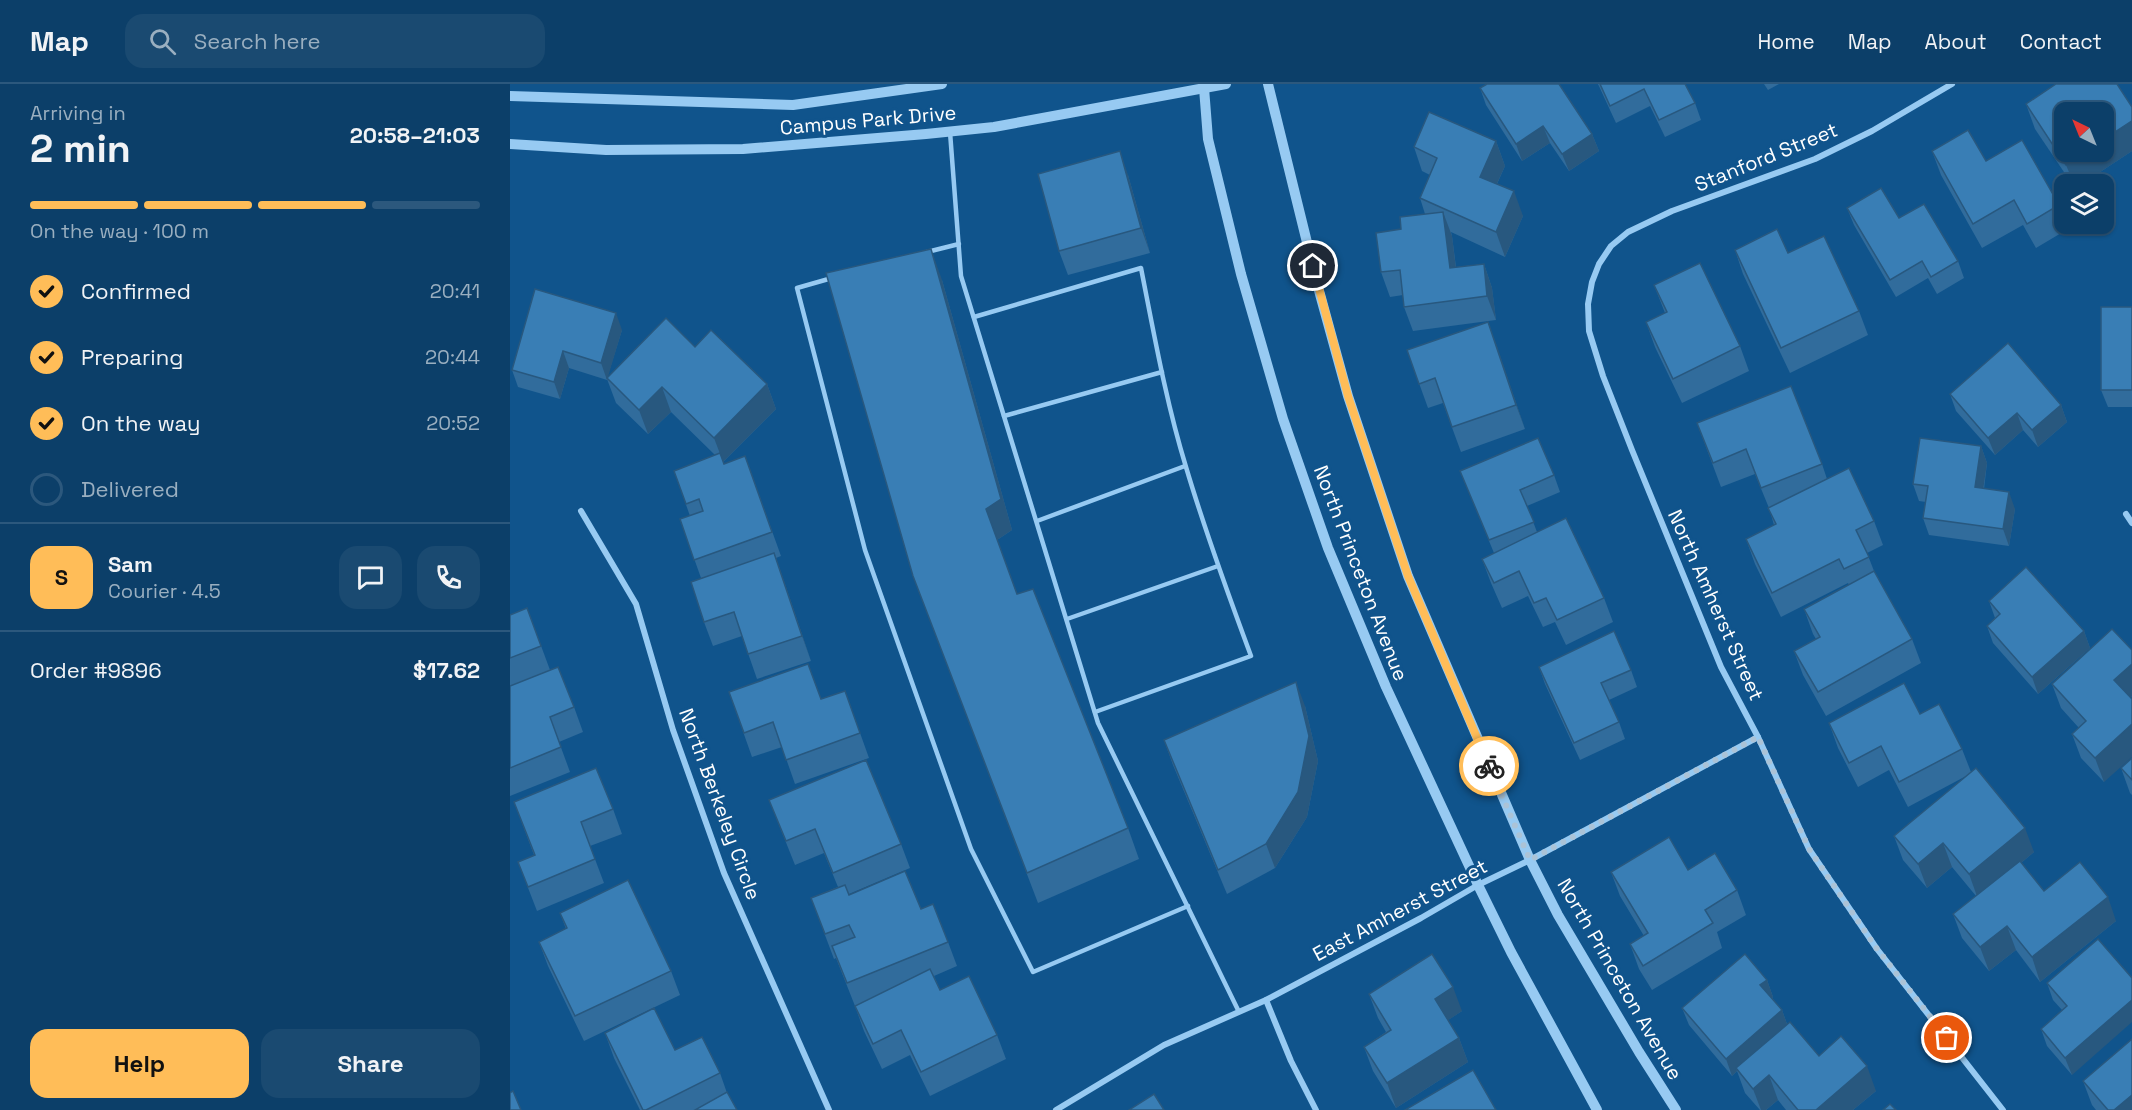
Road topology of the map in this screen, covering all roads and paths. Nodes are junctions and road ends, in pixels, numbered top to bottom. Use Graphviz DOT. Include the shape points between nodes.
graph roads {
  1 [pos="942,84"];
  2 [pos="1226,84"];
  3 [pos="1268,84"];
  4 [pos="1952,84"];
  5 [pos="1205,86"];
  6 [pos="510,96"];
  7 [pos="950,132"];
  8 [pos="510,144"];
  9 [pos="959,244"];
  10 [pos="924,253"];
  11 [pos="1599,264"];
  12 [pos="843,275"];
  13 [pos="974,316"];
  14 [pos="1162,372"];
  15 [pos="1004,416"];
  16 [pos="1185,466"];
  17 [pos="581,511"];
  18 [pos="2126,514"];
  19 [pos="1036,520"];
  20 [pos="2132,523"];
  21 [pos="1218,566"];
  22 [pos="1066,619"];
  23 [pos="1095,712"];
  24 [pos="1758,737"];
  25 [pos="1530,860"];
  26 [pos="1478,885"];
  27 [pos="1188,906"];
  28 [pos="1266,1000"];
  29 [pos="1239,1012"];
  30 [pos="829,1110"];
  31 [pos="1056,1110"];
  32 [pos="1316,1110"];
  33 [pos="1597,1110"];
  34 [pos="1676,1110"];
  35 [pos="2003,1110"];
  1 -- 6 [label="street, Campus Park Drive" via="794,105"];
  2 -- 5 [label="street, Campus Park Drive"];
  3 -- 25 [label="street, North Princeton Avenue" via="1345,385 1408,576"];
  4 -- 11 [label="street, Stanford Street" via="1815,159 1672,211 1628,232 1611,246"];
  5 -- 7 [label="street, Campus Park Drive"];
  5 -- 26 [label="street, North Princeton Avenue" via="1208,139 1241,274 1283,419 1329,548 1386,687"];
  7 -- 8 [label="street, Campus Park Drive" via="743,149 606,150"];
  7 -- 9 [label="lane"];
  9 -- 10 [label="lane"];
  9 -- 13 [label="lane" via="962,276"];
  11 -- 24 [label="street, North Amherst Street" via="1588,304 1589,331 1603,376 1721,667"];
  12 -- 27 [label="lane" via="797,288 866,550 971,849 1033,972"];
  13 -- 14 [label="lane" via="1141,268"];
  13 -- 15 [label="lane"];
  14 -- 15 [label="lane"];
  14 -- 16 [label="lane"];
  15 -- 19 [label="lane"];
  16 -- 19 [label="lane"];
  16 -- 21 [label="lane"];
  17 -- 30 [label="street, North Berkeley Circle" via="636,604 673,730 724,873"];
  18 -- 20 [label="street"];
  19 -- 22 [label="lane"];
  21 -- 22 [label="lane"];
  21 -- 23 [label="lane" via="1251,656"];
  22 -- 23 [label="lane"];
  23 -- 27 [label="lane"];
  24 -- 25 [label="street, East Amherst Street"];
  24 -- 35 [label="street, North Amherst Street" via="1809,849 1877,949"];
  25 -- 26 [label="street, East Amherst Street"];
  25 -- 34 [label="street, North Princeton Avenue"];
  26 -- 28 [label="street, East Amherst Street"];
  26 -- 33 [label="street, North Princeton Avenue"];
  27 -- 29 [label="lane"];
  28 -- 29 [label="street, East Amherst Street"];
  28 -- 32 [label="street"];
  29 -- 31 [label="street, East Amherst Street" via="1164,1046"];
}
